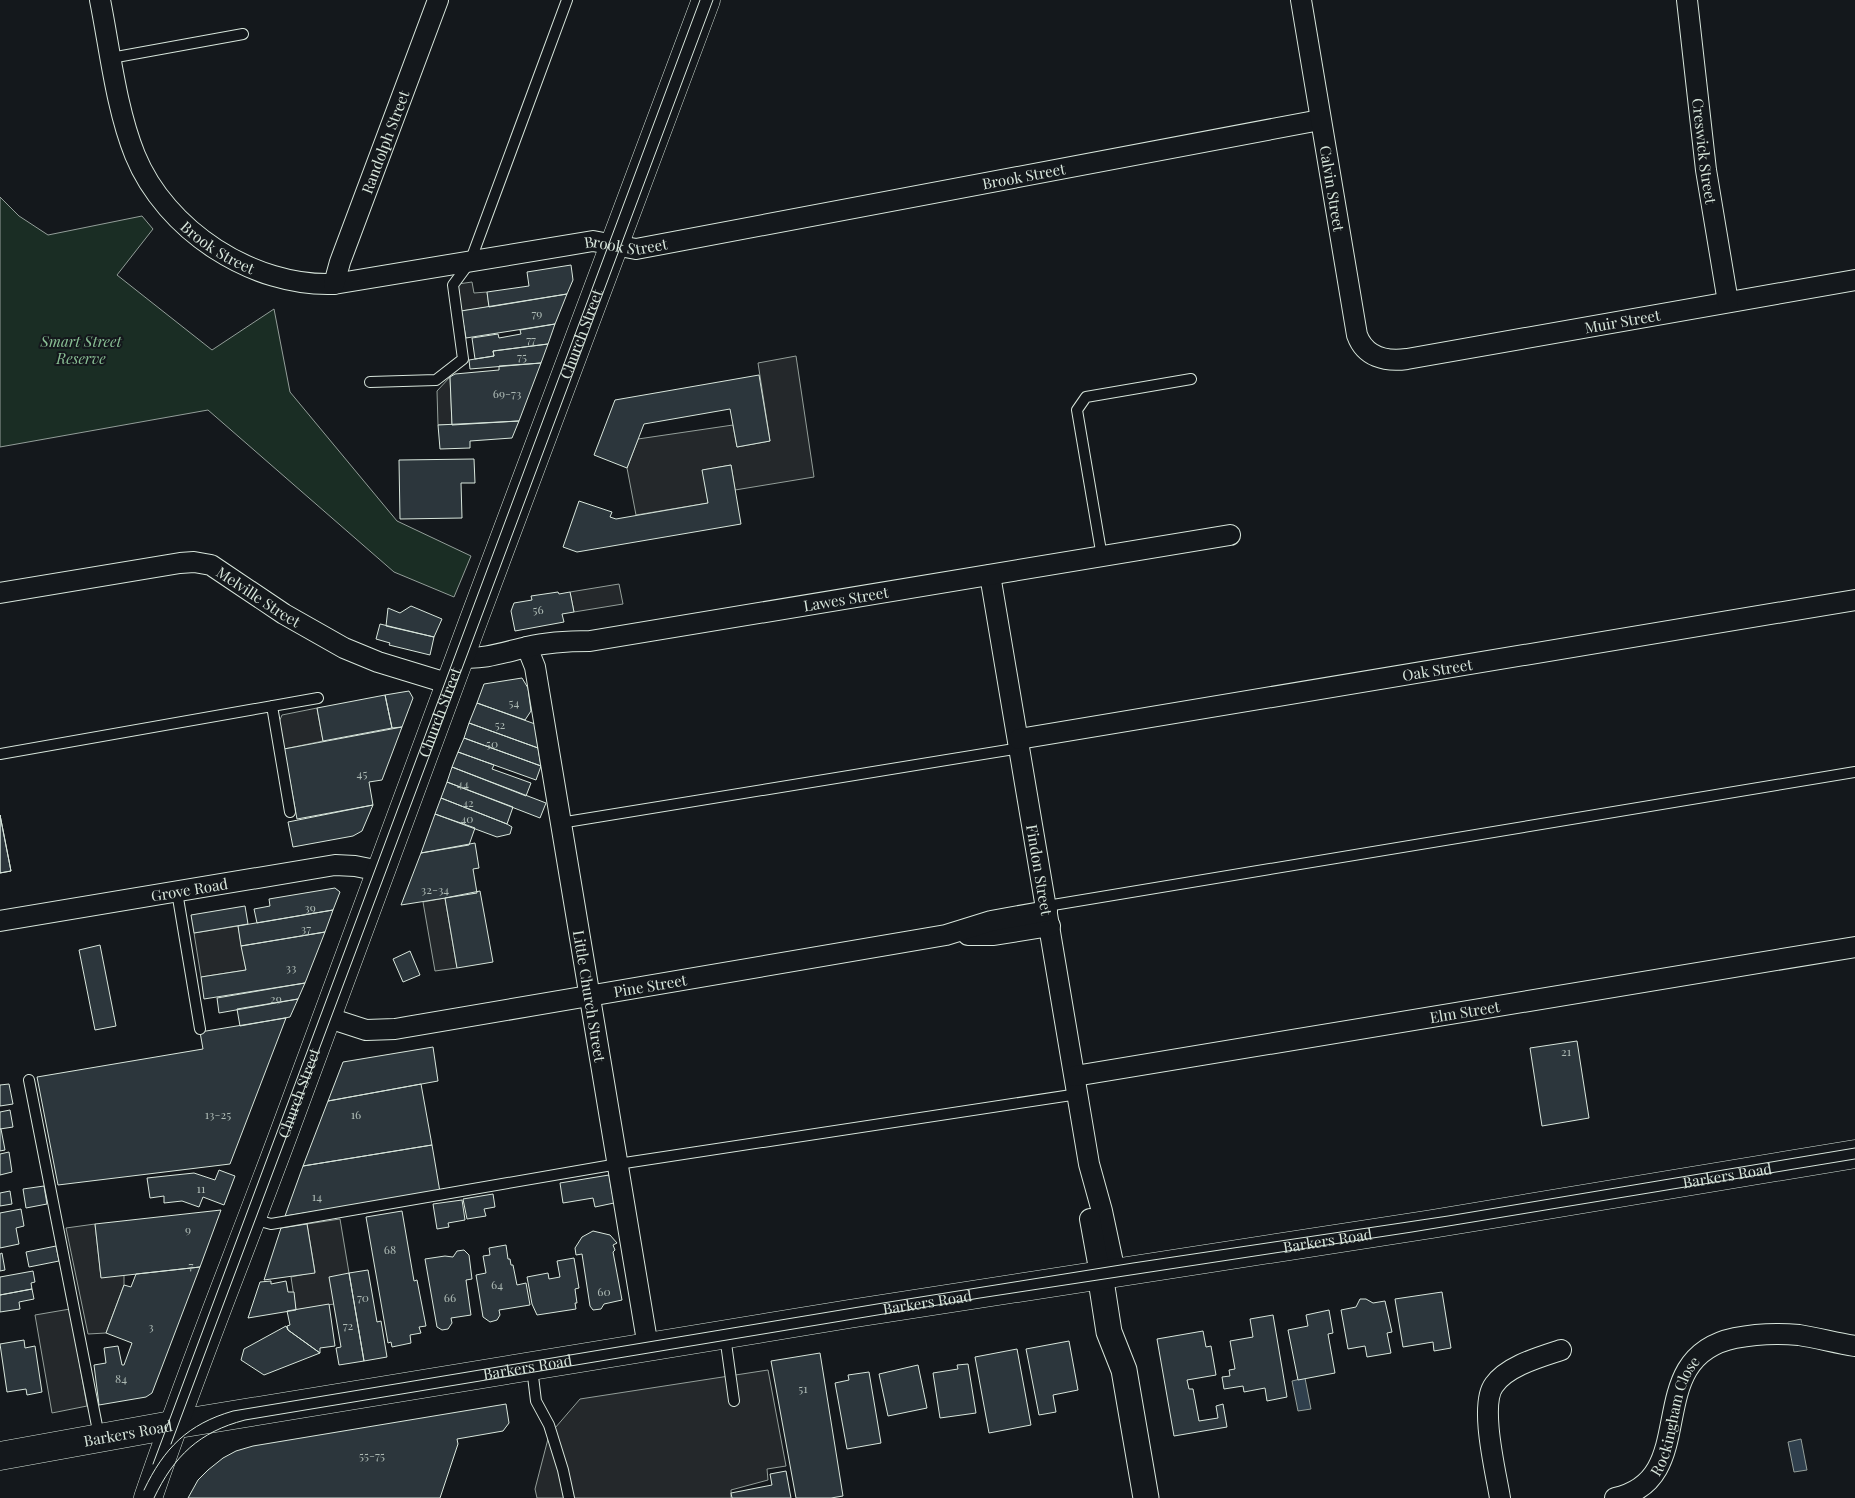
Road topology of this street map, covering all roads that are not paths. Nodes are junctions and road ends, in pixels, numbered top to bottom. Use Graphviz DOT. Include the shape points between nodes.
graph roads {
  1 [pos="100,0"];
  2 [pos="438,0"];
  3 [pos="567,0"];
  4 [pos="706,0"];
  5 [pos="1301,0"];
  6 [pos="1687,0"];
  7 [pos="243,34"];
  8 [pos="111,58"];
  9 [pos="1320,120"];
  10 [pos="614,245"];
  11 [pos="470,262"];
  12 [pos="1855,280"];
  13 [pos="334,284"];
  14 [pos="1728,302"];
  15 [pos="1388,360"];
  16 [pos="1191,379"];
  17 [pos="370,382"];
  18 [pos="1230,536"];
  19 [pos="1102,557"];
  20 [pos="990,575"];
  21 [pos="0,593"];
  22 [pos="1855,600"];
  23 [pos="527,647"];
  24 [pos="461,656"];
  25 [pos="450,684"];
  26 [pos="318,698"];
  27 [pos="272,706"];
  28 [pos="1020,743"];
  29 [pos="0,754"];
  30 [pos="1855,772"];
  31 [pos="290,812"];
  32 [pos="560,823"];
  33 [pos="380,871"];
  34 [pos="177,892"];
  35 [pos="1048,914"];
  36 [pos="0,922"];
  37 [pos="1855,947"];
  38 [pos="590,995"];
  39 [pos="326,1017"];
  40 [pos="200,1029"];
  41 [pos="29,1080"];
  42 [pos="1077,1085"];
  43 [pos="1855,1154"];
  44 [pos="618,1164"];
  45 [pos="251,1218"];
  46 [pos="1107,1273"];
  47 [pos="724,1335"];
  48 [pos="1855,1346"];
  49 [pos="648,1347"];
  50 [pos="1561,1350"];
  51 [pos="532,1366"];
  52 [pos="734,1401"];
  53 [pos="173,1426"];
  54 [pos="100,1439"];
  55 [pos="0,1456"];
  56 [pos="148,1498"];
  57 [pos="569,1498"];
  58 [pos="1146,1498"];
  59 [pos="1500,1498"];
  60 [pos="1615,1498"];
  1 -- 8 [label="street, Brook Street"];
  2 -- 13 [label="street, Randolph Street"];
  3 -- 11 [label="lane"];
  4 -- 10 [label="main road, Church Street"];
  5 -- 9 [label="street, Calvin Street"];
  6 -- 14 [label="street, Creswick Street" via="1706,170"];
  7 -- 8 [label="lane"];
  8 -- 13 [label="street, Brook Street" via="121,112 135,156 160,199 198,236 238,264 285,279"];
  9 -- 10 [label="street, Brook Street" via="636,249"];
  9 -- 15 [label="street, Calvin Street" via="1357,335 1366,350"];
  10 -- 11 [label="street, Brook Street" via="593,241"];
  10 -- 24 [label="main road, Church Street"];
  11 -- 13 [label="street, Brook Street"];
  11 -- 17 [label="lane" via="453,285 463,359 436,380"];
  12 -- 14 [label="street, Muir Street"];
  14 -- 15 [label="street, Muir Street"];
  16 -- 19 [label="lane" via="1086,397 1077,410"];
  18 -- 19 [label="street, Lawes Street"];
  19 -- 20 [label="street, Lawes Street"];
  20 -- 23 [label="street, Lawes Street" via="600,640"];
  20 -- 28 [label="street, Findon Street"];
  21 -- 25 [label="street, Melville Street" via="180,562 202,562 344,648"];
  22 -- 28 [label="street, Oak Street"];
  23 -- 24 [label="street, Lawes Street" via="487,656"];
  23 -- 32 [label="street, Little Church Street" via="535,667"];
  24 -- 25 [label="main road, Church Street"];
  25 -- 33 [label="main road, Church Street"];
  26 -- 27 [label="lane"];
  27 -- 29 [label="lane"];
  27 -- 31 [label="lane"];
  28 -- 32 [label="lane"];
  28 -- 35 [label="street, Findon Street"];
  30 -- 35 [label="lane"];
  32 -- 38 [label="street, Little Church Street"];
  33 -- 34 [label="street, Grove Road" via="335,865"];
  33 -- 39 [label="main road, Church Street"];
  34 -- 36 [label="street, Grove Road"];
  34 -- 40 [label="lane"];
  35 -- 38 [label="street, Pine Street" via="991,921 946,935"];
  35 -- 42 [label="street, Findon Street"];
  37 -- 42 [label="street, Elm Street"];
  38 -- 39 [label="street, Pine Street" via="377,1030 356,1028"];
  38 -- 44 [label="street, Little Church Street"];
  39 -- 45 [label="main road, Church Street"];
  41 -- 54 [label="lane"];
  42 -- 44 [label="lane"];
  42 -- 46 [label="street, Findon Street" via="1089,1164 1102,1211"];
  43 -- 46 [label="main road, Barkers Road"];
  44 -- 45 [label="lane" via="278,1223"];
  44 -- 49 [label="street, Little Church Street"];
  45 -- 53 [label="main road, Church Street"];
  46 -- 47 [label="main road, Barkers Road"];
  46 -- 58 [label="street" via="1124,1329 1124,1370"];
  47 -- 49 [label="main road, Barkers Road"];
  47 -- 52 [label="lane"];
  48 -- 60 [label="street, Rockingham Close" via="1798,1335 1778,1335 1734,1338 1704,1351 1683,1376 1675,1397 1668,1444 1657,1468 1645,1484"];
  49 -- 51 [label="main road, Barkers Road"];
  50 -- 59 [label="street" via="1511,1370 1490,1391 1487,1411"];
  51 -- 53 [label="main road, Barkers Road"];
  51 -- 57 [label="lane" via="536,1401 549,1425"];
  53 -- 54 [label="main road, Barkers Road"];
  53 -- 56 [label="main road, Church Street"];
  54 -- 55 [label="main road, Barkers Road"];
}
